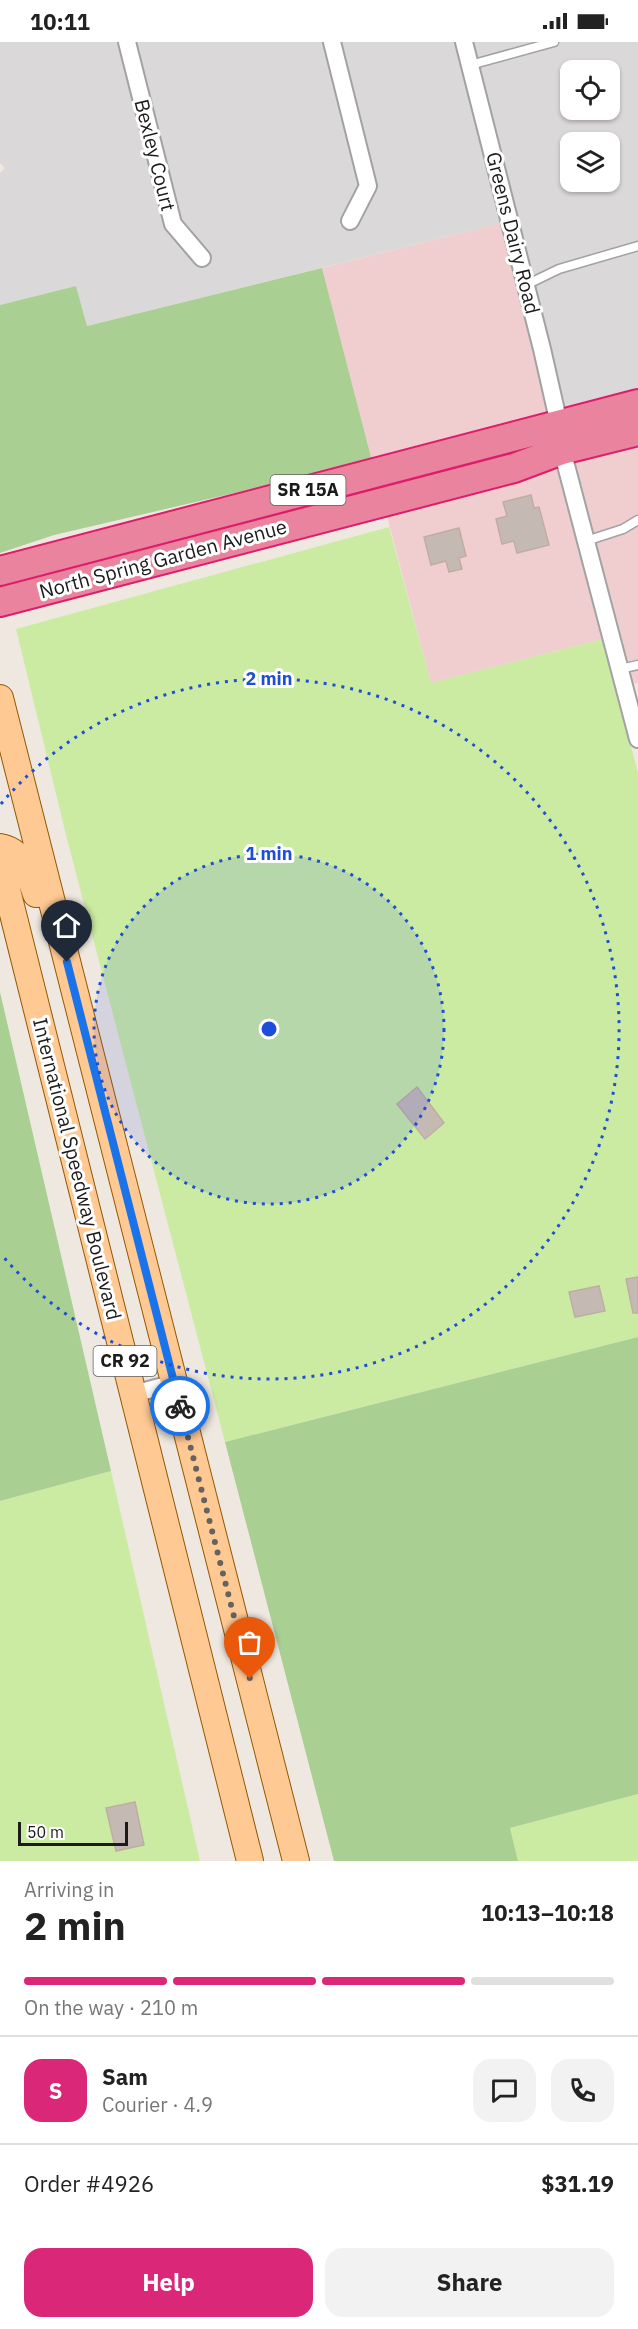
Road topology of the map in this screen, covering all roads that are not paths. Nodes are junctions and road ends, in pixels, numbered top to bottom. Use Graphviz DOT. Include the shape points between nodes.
graph roads {
  1 [pos="127,42"];
  2 [pos="332,42"];
  3 [pos="464,42"];
  4 [pos="554,42"];
  5 [pos="470,65"];
  6 [pos="350,221"];
  7 [pos="638,246"];
  8 [pos="201,258"];
  9 [pos="526,285"];
  10 [pos="627,407"];
  11 [pos="638,431"];
  12 [pos="560,437"];
  13 [pos="638,520"];
  14 [pos="586,541"];
  15 [pos="0,571"];
  16 [pos="0,602"];
  17 [pos="638,665"];
  18 [pos="620,669"];
  19 [pos="0,698"];
  20 [pos="638,739"];
  21 [pos="0,847"];
  22 [pos="0,861"];
  23 [pos="90,1050"];
  24 [pos="175,1383"];
  25 [pos="133,1394"];
  26 [pos="250,1861"];
  27 [pos="296,1861"];
  1 -- 8 [label="street, Bexley Court" via="173,224"];
  2 -- 6 [label="street" via="368,186"];
  3 -- 5 [label="street, Greens Dairy Road"];
  4 -- 5 [label="lane"];
  5 -- 9 [label="street, Greens Dairy Road"];
  7 -- 9 [label="lane" via="559,269"];
  9 -- 12 [label="street, Greens Dairy Road"];
  10 -- 12 [label="highway, North Spring Garden Avenue / SR 15A"];
  11 -- 12 [label="highway, North Spring Garden Avenue / SR 15A"];
  12 -- 14 [label="street, Greens Dairy Road"];
  12 -- 15 [label="highway, North Spring Garden Avenue / SR 15A"];
  12 -- 16 [label="highway, North Spring Garden Avenue / SR 15A" via="514,468"];
  13 -- 14 [label="lane"];
  14 -- 18 [label="street, Greens Dairy Road"];
  17 -- 18 [label="lane"];
  18 -- 20 [label="street, Greens Dairy Road"];
  19 -- 23 [label="main road, International Speedway Boulevard / CR 92"];
  21 -- 23 [label="main road" via="16,854 27,867"];
  22 -- 25 [label="main road, International Speedway Boulevard / CR 92"];
  23 -- 24 [label="main road, International Speedway Boulevard / CR 92"];
  24 -- 25 [label="street"];
  24 -- 27 [label="main road, International Speedway Boulevard / CR 92"];
  25 -- 26 [label="main road, International Speedway Boulevard / CR 92"];
}
